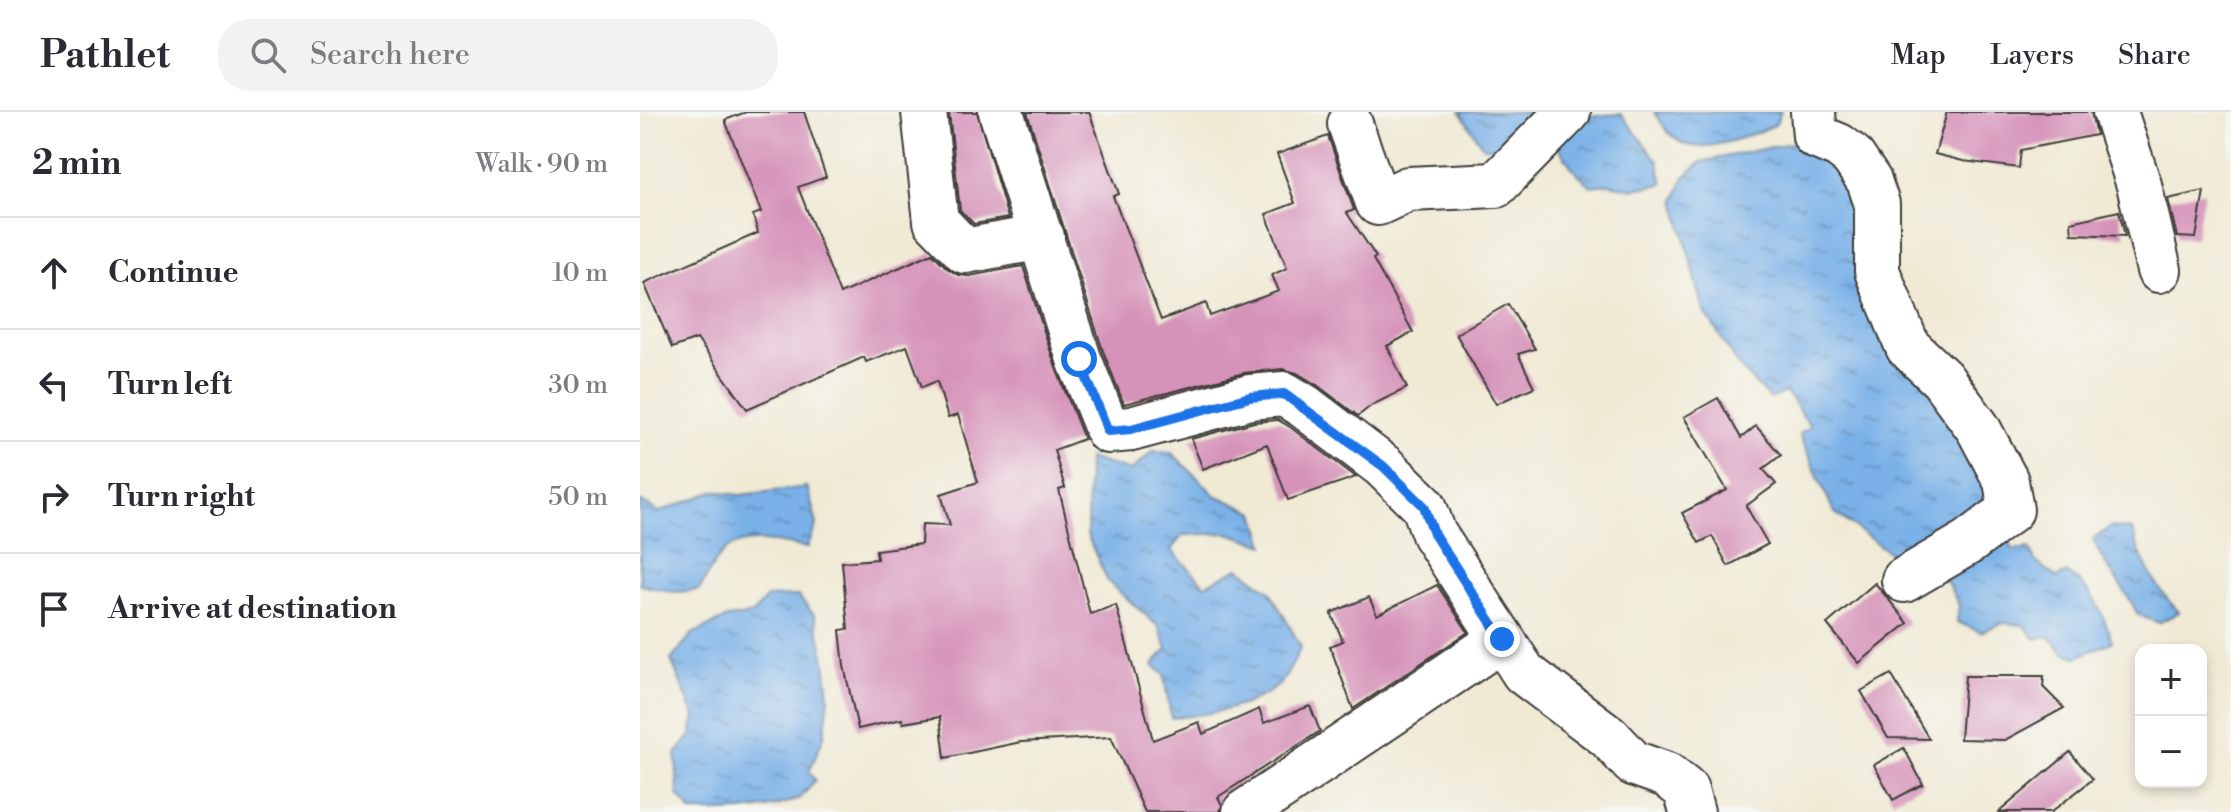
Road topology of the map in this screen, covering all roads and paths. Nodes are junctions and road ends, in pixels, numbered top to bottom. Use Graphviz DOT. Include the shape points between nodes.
graph roads {
  1 [pos="924,112"];
  2 [pos="1001,112"];
  3 [pos="1568,112"];
  4 [pos="1813,112"];
  5 [pos="2115,112"];
  6 [pos="1350,124"];
  7 [pos="1042,237"];
  8 [pos="2159,270"];
  9 [pos="1904,580"];
  10 [pos="1502,639"];
  11 [pos="1245,812"];
  12 [pos="1692,812"];
  1 -- 7 [label="street" via="936,221 965,251"];
  2 -- 7 [label="street"];
  3 -- 6 [label="street" via="1496,185 1408,189 1378,203"];
  4 -- 9 [label="street" via="1815,136 1852,156 1869,181 1877,204 1877,271 1908,347 1960,402 2006,481 2011,510"];
  5 -- 8 [label="street"];
  7 -- 10 [label="street" via="1079,359 1108,431 1250,397 1284,394 1383,466 1424,506 1434,534"];
  10 -- 11 [label="street"];
  10 -- 12 [label="street" via="1524,673 1609,737 1633,763 1667,775 1686,790"];
}
